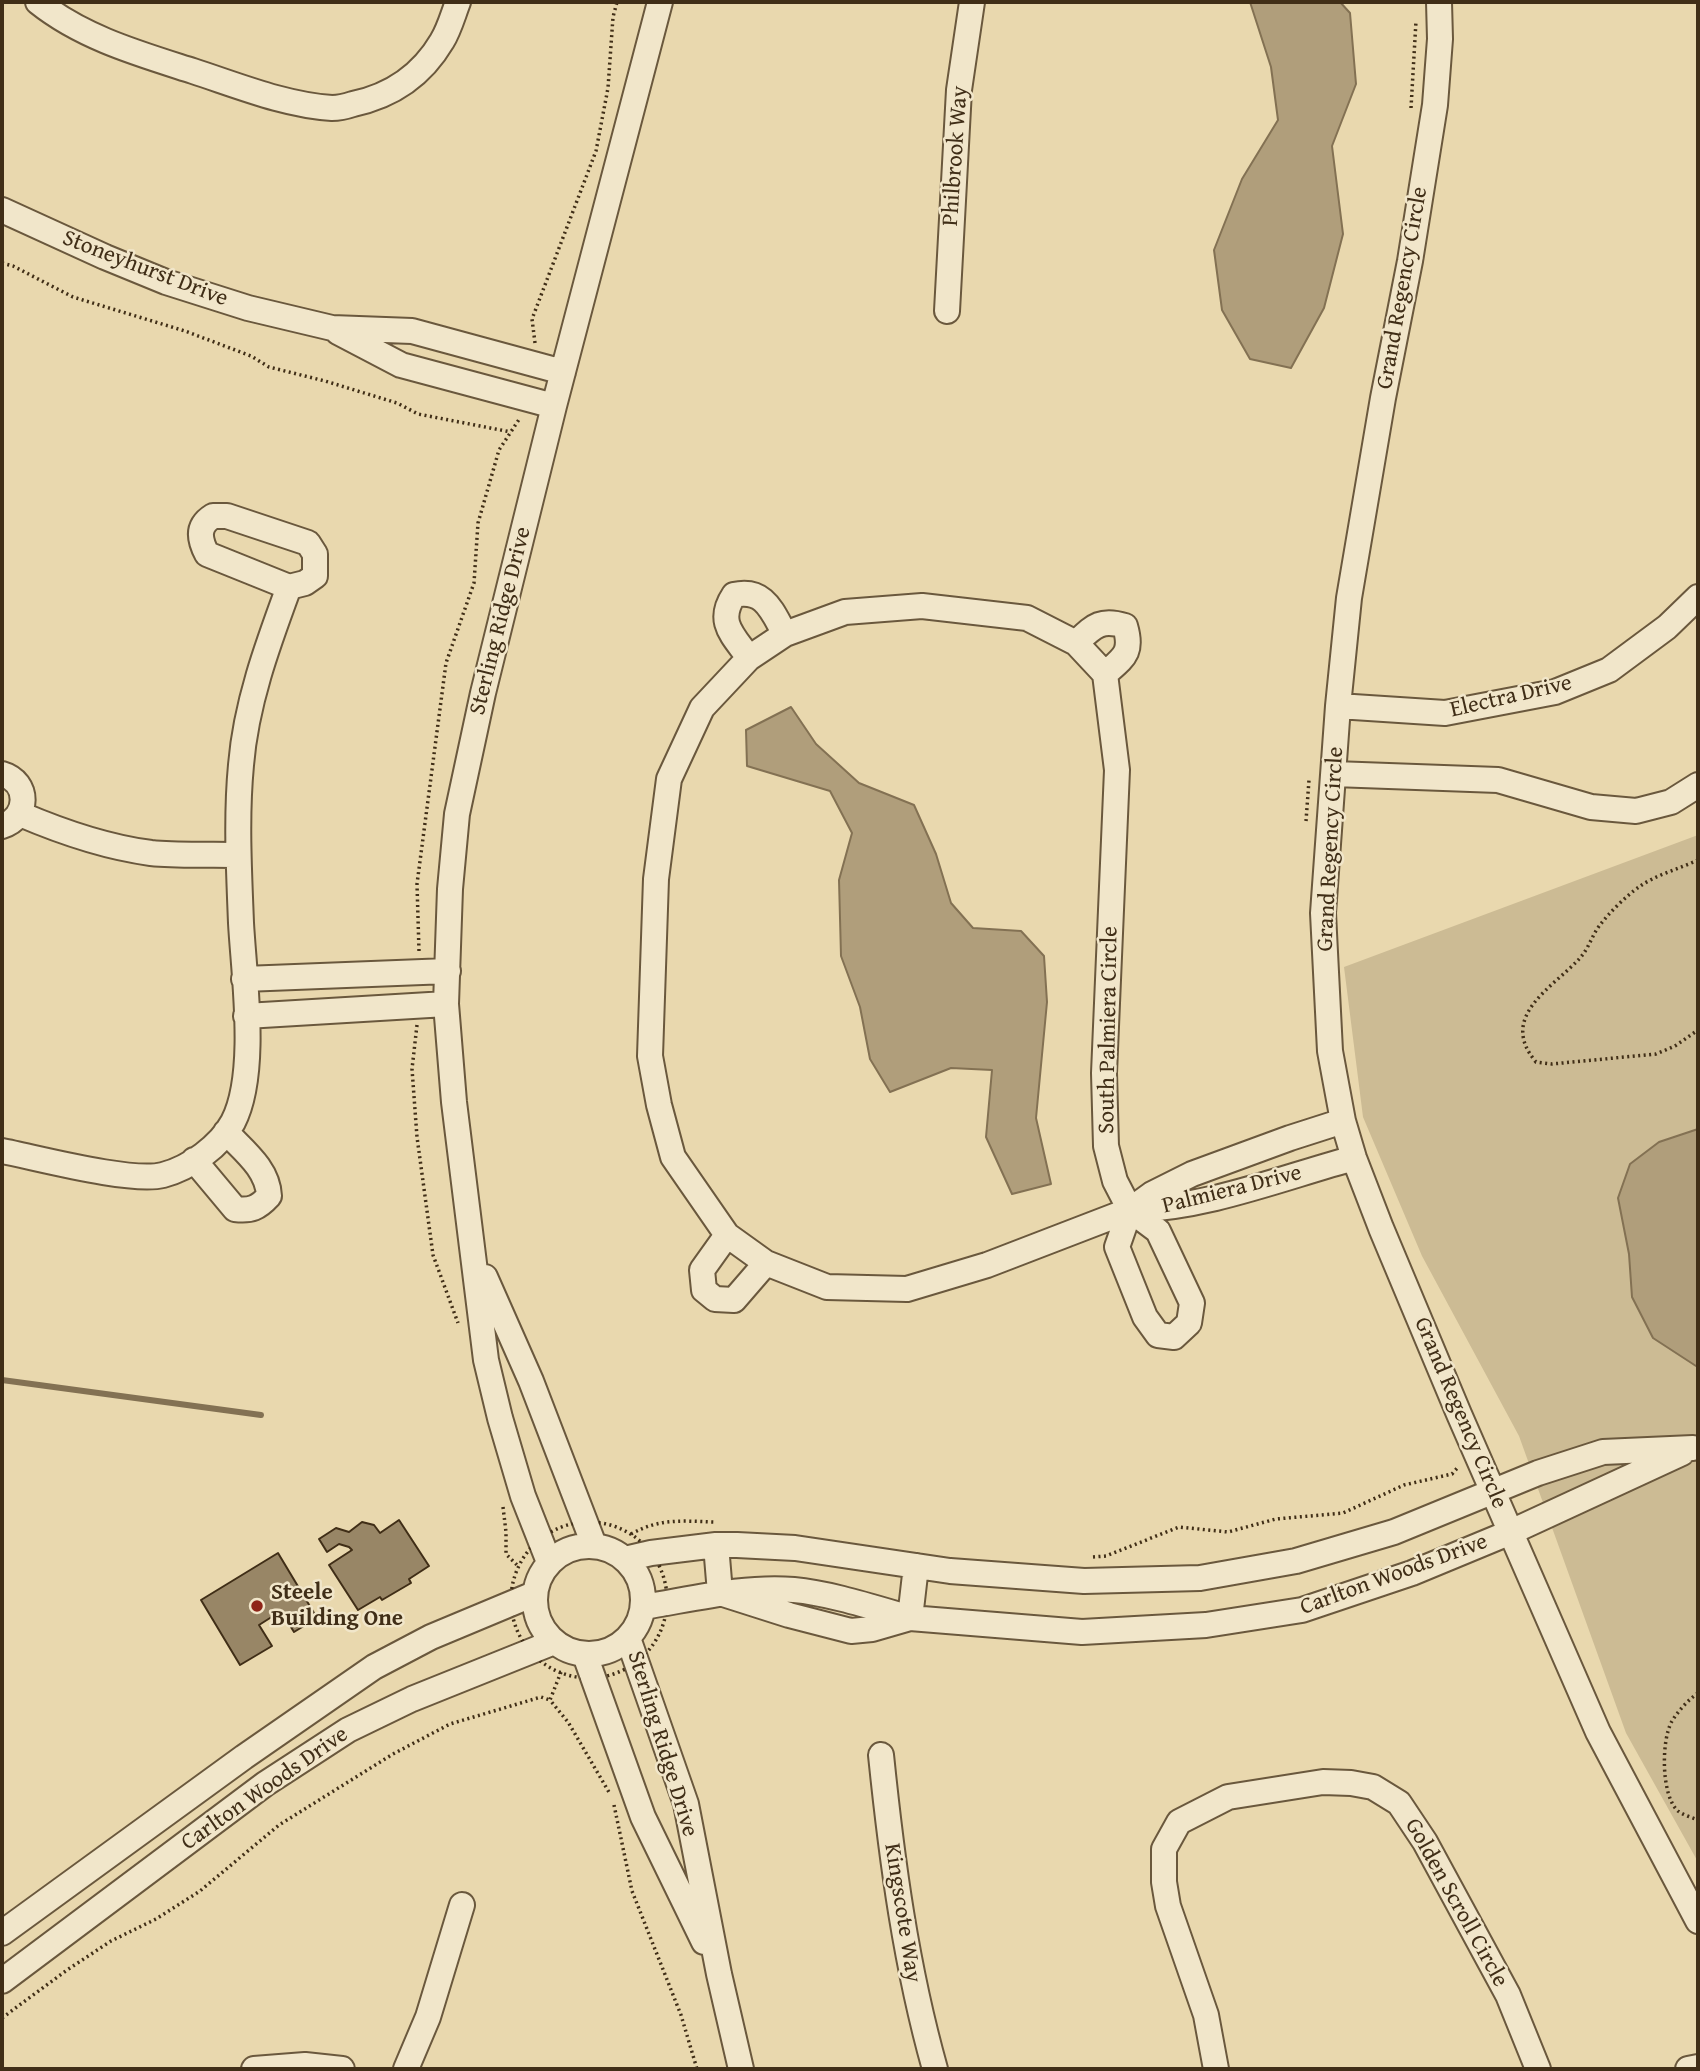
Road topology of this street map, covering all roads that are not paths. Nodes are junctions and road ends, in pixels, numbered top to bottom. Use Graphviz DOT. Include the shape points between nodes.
graph roads {
  1 [pos="38,2"];
  2 [pos="458,2"];
  3 [pos="660,2"];
  4 [pos="972,2"];
  5 [pos="1439,2"];
  6 [pos="2,210"];
  7 [pos="947,311"];
  8 [pos="332,328"];
  9 [pos="563,372"];
  10 [pos="554,406"];
  11 [pos="289,587"];
  12 [pos="1698,597"];
  13 [pos="785,635"];
  14 [pos="1076,643"];
  15 [pos="749,659"];
  16 [pos="1105,674"];
  17 [pos="1338,706"];
  18 [pos="2,774"];
  19 [pos="1334,774"];
  20 [pos="1698,785"];
  21 [pos="11,820"];
  22 [pos="238,855"];
  23 [pos="447,971"];
  24 [pos="244,979"];
  25 [pos="446,1004"];
  26 [pos="246,1016"];
  27 [pos="1343,1121"];
  28 [pos="226,1132"];
  29 [pos="2,1150"];
  30 [pos="1354,1158"];
  31 [pos="194,1160"];
  32 [pos="1130,1210"];
  33 [pos="727,1235"];
  34 [pos="474,1254"];
  35 [pos="766,1263"];
  36 [pos="1695,1447"];
  37 [pos="1493,1490"];
  38 [pos="1511,1532"];
  39 [pos="594,1545"];
  40 [pos="716,1545"];
  41 [pos="625,1559"];
  42 [pos="549,1562"];
  43 [pos="916,1566"];
  44 [pos="720,1593"];
  45 [pos="534,1594"];
  46 [pos="654,1606"];
  47 [pos="910,1618"];
  48 [pos="628,1638"];
  49 [pos="554,1642"];
  50 [pos="589,1666"];
  51 [pos="881,1755"];
  52 [pos="244,1757"];
  53 [pos="265,1784"];
  54 [pos="462,1905"];
  55 [pos="1698,1921"];
  56 [pos="2,1933"];
  57 [pos="719,1974"];
  58 [pos="2,1981"];
  59 [pos="1698,2067"];
  60 [pos="254,2069"];
  61 [pos="342,2069"];
  62 [pos="406,2069"];
  63 [pos="741,2069"];
  64 [pos="935,2069"];
  65 [pos="1216,2069"];
  66 [pos="1538,2069"];
  67 [pos="1688,2069"];
  1 -- 2 [label="street" via="77,27 147,57 287,101 335,108 368,101 409,80 443,40"];
  3 -- 9 [label="street, Sterling Ridge Drive"];
  4 -- 7 [label="street, Philbrook Way" via="960,90"];
  5 -- 17 [label="street, Grand Regency Circle" via="1435,105 1349,598"];
  6 -- 8 [label="street, Stoneyhurst Drive" via="166,282"];
  8 -- 9 [label="street, Stoneyhurst Drive" via="412,331"];
  8 -- 10 [label="street, Stoneyhurst Drive" via="401,365"];
  9 -- 10 [label="street, Sterling Ridge Drive"];
  10 -- 23 [label="street, Sterling Ridge Drive" via="457,814"];
  11 -- 22 [label="street" via="250,709 241,762"];
  12 -- 17 [label="street, Electra Drive" via="1667,627 1609,670 1555,692 1445,713"];
  13 -- 14 [label="street" via="845,612 922,606 1027,618"];
  13 -- 15 [label="street"];
  13 -- 15 [label="street" via="764,599 747,592 734,595 725,608 727,626"];
  14 -- 16 [label="street"];
  14 -- 16 [label="street" via="1094,625 1112,622 1125,626 1129,642 1125,656"];
  15 -- 33 [label="street" via="702,708 668,779 655,892 650,1056 659,1105 673,1157"];
  16 -- 32 [label="street, South Palmiera Circle" via="1117,770 1104,1073 1106,1146 1115,1181"];
  17 -- 19 [label="street, Grand Regency Circle"];
  18 -- 21 [label="street" via="21,788 23,806"];
  19 -- 20 [label="street" via="1498,780 1591,807 1636,811 1671,802"];
  19 -- 27 [label="street, Grand Regency Circle" via="1324,913 1330,1051"];
  21 -- 22 [label="street" via="126,849"];
  22 -- 24 [label="street"];
  23 -- 24 [label="street"];
  23 -- 25 [label="street, Sterling Ridge Drive"];
  24 -- 26 [label="street"];
  25 -- 26 [label="street"];
  25 -- 34 [label="street, Sterling Ridge Drive"];
  26 -- 28 [label="street" via="242,1098"];
  27 -- 30 [label="street, Grand Regency Circle"];
  27 -- 32 [label="street, Palmiera Drive" via="1192,1174"];
  28 -- 31 [label="street"];
  28 -- 31 [label="street" via="269,1184 269,1196 260,1206 235,1209"];
  29 -- 31 [label="street" via="140,1176 162,1175"];
  30 -- 32 [label="street, Palmiera Drive" via="1200,1202"];
  30 -- 37 [label="street, Grand Regency Circle"];
  32 -- 32 [label="street" via="1158,1231 1192,1303 1189,1323 1174,1337 1158,1335 1145,1317 1117,1247"];
  32 -- 35 [label="street" via="986,1265 907,1289 827,1287"];
  33 -- 35 [label="street"];
  33 -- 35 [label="street" via="702,1270 704,1290 715,1299 734,1300"];
  34 -- 39 [label="street, Sterling Ridge Drive"];
  34 -- 42 [label="street, Sterling Ridge Drive" via="486,1360 508,1444"];
  36 -- 37 [label="street, Carlton Woods Drive" via="1603,1452"];
  36 -- 38 [label="street, Carlton Woods Drive"];
  37 -- 38 [label="street, Grand Regency Circle"];
  37 -- 43 [label="street, Carlton Woods Drive" via="1394,1532 1296,1562 1200,1578 1084,1581"];
  38 -- 47 [label="street, Carlton Woods Drive" via="1412,1573 1302,1610 1220,1623 1082,1632"];
  38 -- 55 [label="street, Grand Regency Circle" via="1598,1732"];
  39 -- 41 [label="street"];
  39 -- 42 [label="street" via="569,1549"];
  40 -- 41 [label="street, Carlton Woods Drive"];
  40 -- 43 [label="street, Carlton Woods Drive" via="794,1548"];
  40 -- 44 [label="street"];
  41 -- 46 [label="street"];
  42 -- 45 [label="street"];
  43 -- 47 [label="street"];
  44 -- 46 [label="street, Carlton Woods Drive"];
  44 -- 47 [label="street, Carlton Woods Drive" via="794,1590"];
  45 -- 49 [label="street" via="538,1620"];
  45 -- 52 [label="street, Carlton Woods Drive" via="431,1637 374,1667"];
  46 -- 48 [label="street"];
  48 -- 50 [label="street"];
  48 -- 57 [label="street, Sterling Ridge Drive" via="686,1804"];
  49 -- 50 [label="street"];
  49 -- 53 [label="street, Carlton Woods Drive" via="359,1725"];
  50 -- 57 [label="street, Sterling Ridge Drive" via="643,1817"];
  51 -- 64 [label="street, Kingscote Way" via="904,1940"];
  52 -- 53 [label="street"];
  52 -- 56 [label="street, Carlton Woods Drive"];
  53 -- 58 [label="street, Carlton Woods Drive"];
  54 -- 62 [label="street" via="428,2017"];
  57 -- 63 [label="street, Sterling Ridge Drive"];
  59 -- 67 [label="street"];
  60 -- 61 [label="street" via="305,2065"];
  65 -- 66 [label="street, Golden Scroll Circle" via="1206,2015 1168,1906 1164,1849 1179,1822 1228,1797 1323,1782 1373,1787 1399,1803 1508,1995"];
}
